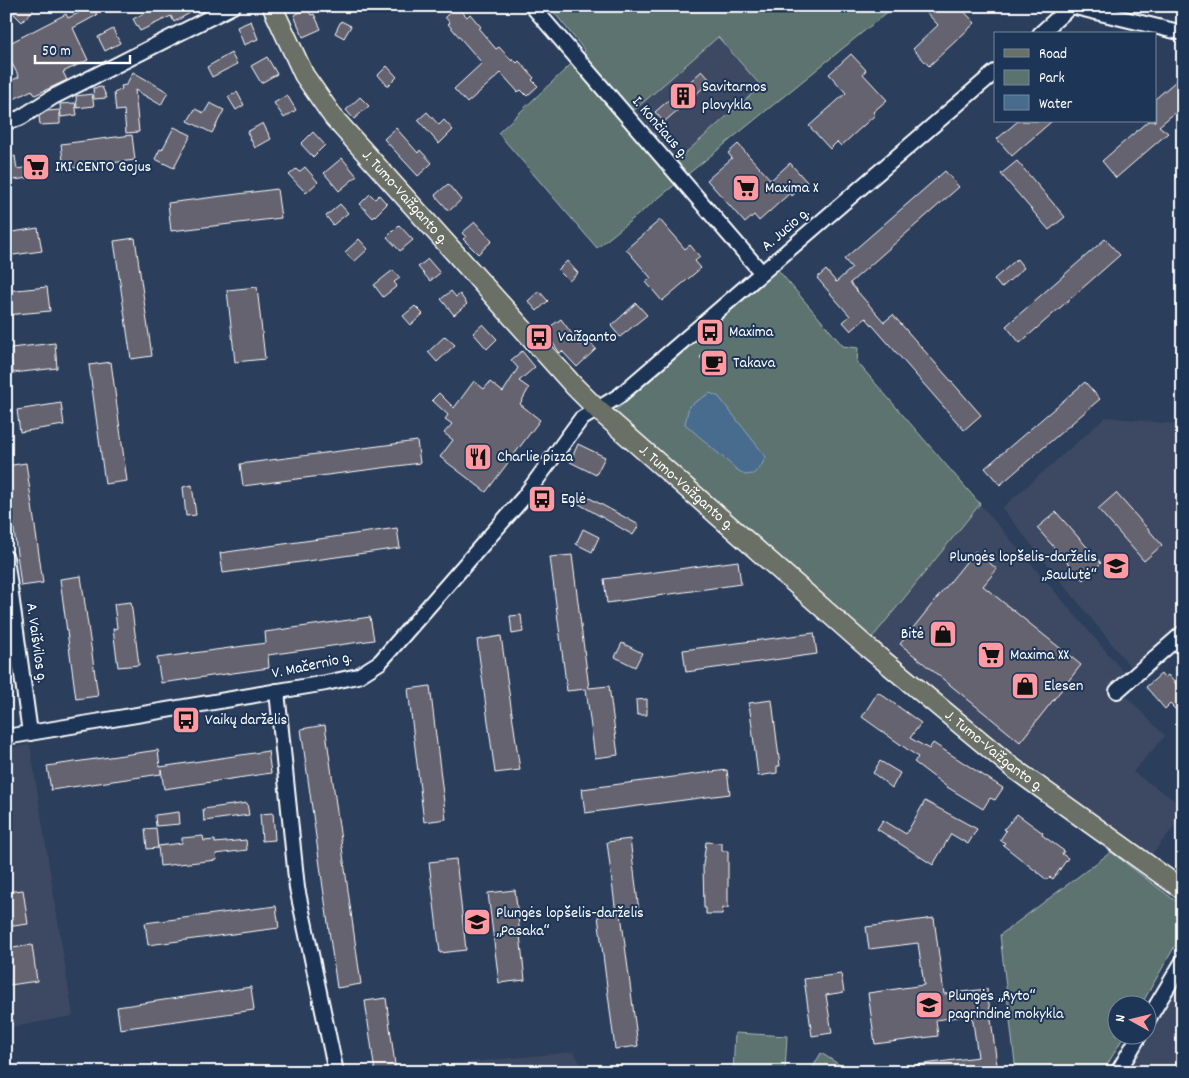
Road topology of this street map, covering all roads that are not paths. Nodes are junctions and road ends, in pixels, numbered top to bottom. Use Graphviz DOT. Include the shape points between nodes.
graph roads {
  1 [pos="233,6"];
  2 [pos="272,6"];
  3 [pos="532,6"];
  4 [pos="1071,6"];
  5 [pos="1042,32"];
  6 [pos="1183,32"];
  7 [pos="994,73"];
  8 [pos="6,122"];
  9 [pos="762,274"];
  10 [pos="597,409"];
  11 [pos="6,558"];
  12 [pos="1183,633"];
  13 [pos="277,691"];
  14 [pos="1117,691"];
  15 [pos="30,733"];
  16 [pos="6,737"];
  17 [pos="1183,890"];
  18 [pos="1183,961"];
  19 [pos="1156,1006"];
  20 [pos="1133,1046"];
  21 [pos="336,1072"];
  22 [pos="1118,1072"];
  1 -- 8 [label="street" via="53,97 20,118"];
  2 -- 10 [label="main road, J. Tumo-Vaižganto g." via="304,75 334,118"];
  3 -- 9 [label="street, I. Končiaus g."];
  4 -- 5 [label="street"];
  4 -- 6 [label="street"];
  7 -- 9 [label="street, A. Jucio g."];
  9 -- 10 [label="street, A. Jucio g." via="619,396"];
  10 -- 13 [label="street, V. Mačernio g." via="581,419 524,497 380,662 358,676"];
  10 -- 17 [label="main road, J. Tumo-Vaižganto g." via="867,647 1002,759"];
  11 -- 15 [label="street, A. Vaišvilos g."];
  12 -- 14 [label="street"];
  13 -- 15 [label="street, V. Mačernio g."];
  13 -- 21 [label="street" via="297,888"];
  15 -- 16 [label="street, V. Mačernio g."];
  18 -- 19 [label="street"];
  20 -- 22 [label="street"];
}
